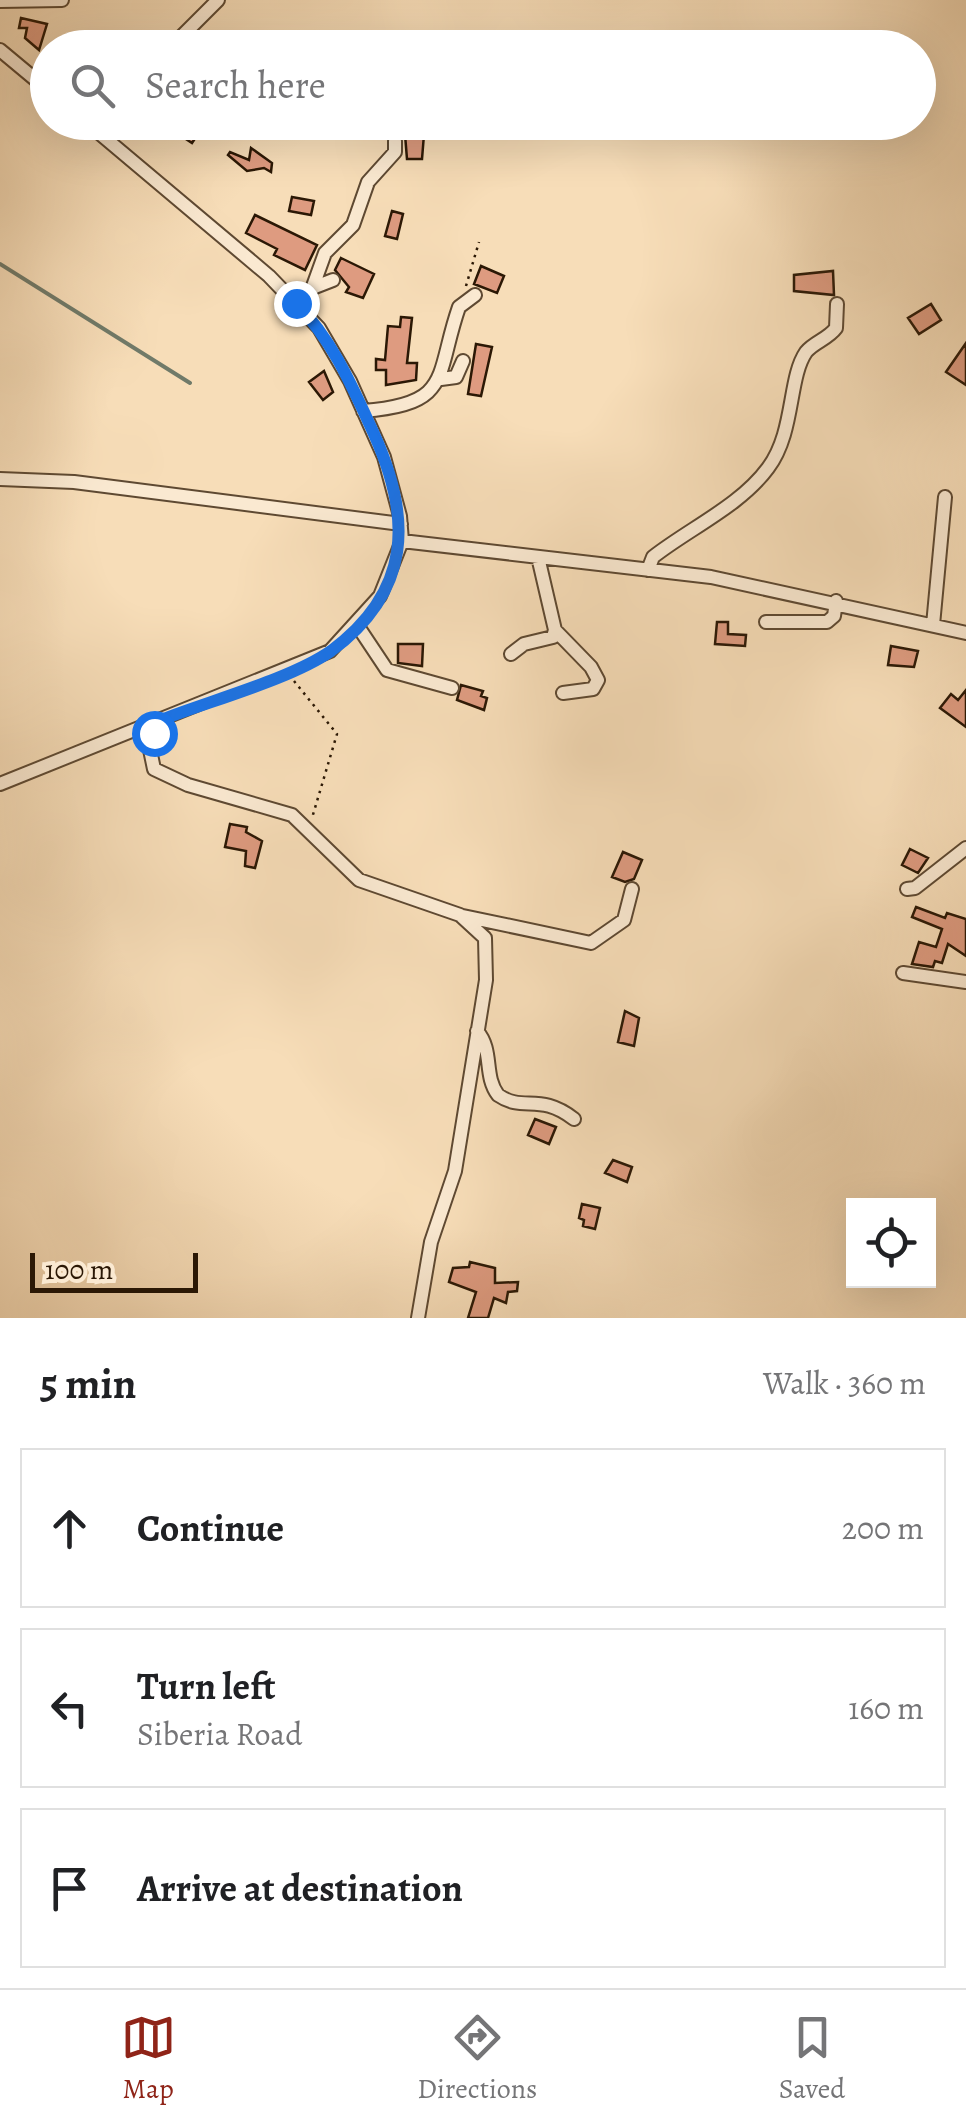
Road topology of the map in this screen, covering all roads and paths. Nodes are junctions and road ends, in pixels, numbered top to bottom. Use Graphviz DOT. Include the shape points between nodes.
graph roads {
  1 [pos="62,0"];
  2 [pos="218,0"];
  3 [pos="0,1"];
  4 [pos="188,30"];
  5 [pos="0,50"];
  6 [pos="30,75"];
  7 [pos="107,140"];
  8 [pos="394,141"];
  9 [pos="478,242"];
  10 [pos="333,280"];
  11 [pos="312,289"];
  12 [pos="476,295"];
  13 [pos="296,303"];
  14 [pos="838,304"];
  15 [pos="459,306"];
  16 [pos="464,361"];
  17 [pos="441,380"];
  18 [pos="363,411"];
  19 [pos="0,479"];
  20 [pos="945,497"];
  21 [pos="401,524"];
  22 [pos="402,541"];
  23 [pos="538,557"];
  24 [pos="648,570"];
  25 [pos="836,602"];
  26 [pos="766,622"];
  27 [pos="933,625"];
  28 [pos="357,626"];
  29 [pos="555,630"];
  30 [pos="966,633"];
  31 [pos="511,654"];
  32 [pos="289,670"];
  33 [pos="452,688"];
  34 [pos="563,693"];
  35 [pos="161,720"];
  36 [pos="0,784"];
  37 [pos="312,830"];
  38 [pos="966,848"];
  39 [pos="906,888"];
  40 [pos="632,889"];
  41 [pos="460,916"];
  42 [pos="903,973"];
  43 [pos="966,982"];
  44 [pos="477,1030"];
  45 [pos="574,1119"];
  46 [pos="418,1318"];
  1 -- 3 [label="street"];
  2 -- 4 [label="street"];
  5 -- 6 [label="street"];
  7 -- 13 [label="street"];
  8 -- 11 [label="street" via="394,152 368,182 353,225 325,253"];
  9 -- 15 [label="path"];
  10 -- 11 [label="street"];
  11 -- 13 [label="street"];
  12 -- 15 [label="street"];
  13 -- 18 [label="street" via="338,356"];
  14 -- 24 [label="street" via="836,328 807,351 788,427 768,469 653,557"];
  15 -- 17 [label="street"];
  16 -- 17 [label="street" via="456,378"];
  17 -- 18 [label="street" via="422,398"];
  18 -- 21 [label="street" via="389,471"];
  19 -- 21 [label="street" via="48,479"];
  20 -- 27 [label="street"];
  21 -- 22 [label="street"];
  22 -- 23 [label="street"];
  22 -- 28 [label="street" via="380,596"];
  23 -- 24 [label="street"];
  23 -- 29 [label="street"];
  24 -- 25 [label="street"];
  25 -- 26 [label="street" via="827,622"];
  25 -- 27 [label="street"];
  27 -- 30 [label="street"];
  28 -- 32 [label="street" via="330,651"];
  28 -- 33 [label="street" via="387,670"];
  29 -- 31 [label="street"];
  29 -- 34 [label="street" via="598,680 593,688"];
  32 -- 35 [label="street"];
  32 -- 37 [label="path" via="336,734"];
  35 -- 36 [label="street"];
  35 -- 37 [label="street" via="149,745 154,769 188,786 292,814"];
  37 -- 41 [label="street" via="359,880"];
  38 -- 39 [label="street"];
  40 -- 41 [label="street" via="624,920 591,943"];
  41 -- 44 [label="street" via="478,928 488,950"];
  42 -- 43 [label="street"];
  44 -- 45 [label="street" via="487,1043 498,1096 519,1104 555,1104"];
  44 -- 46 [label="street" via="455,1171 431,1242"];
}
